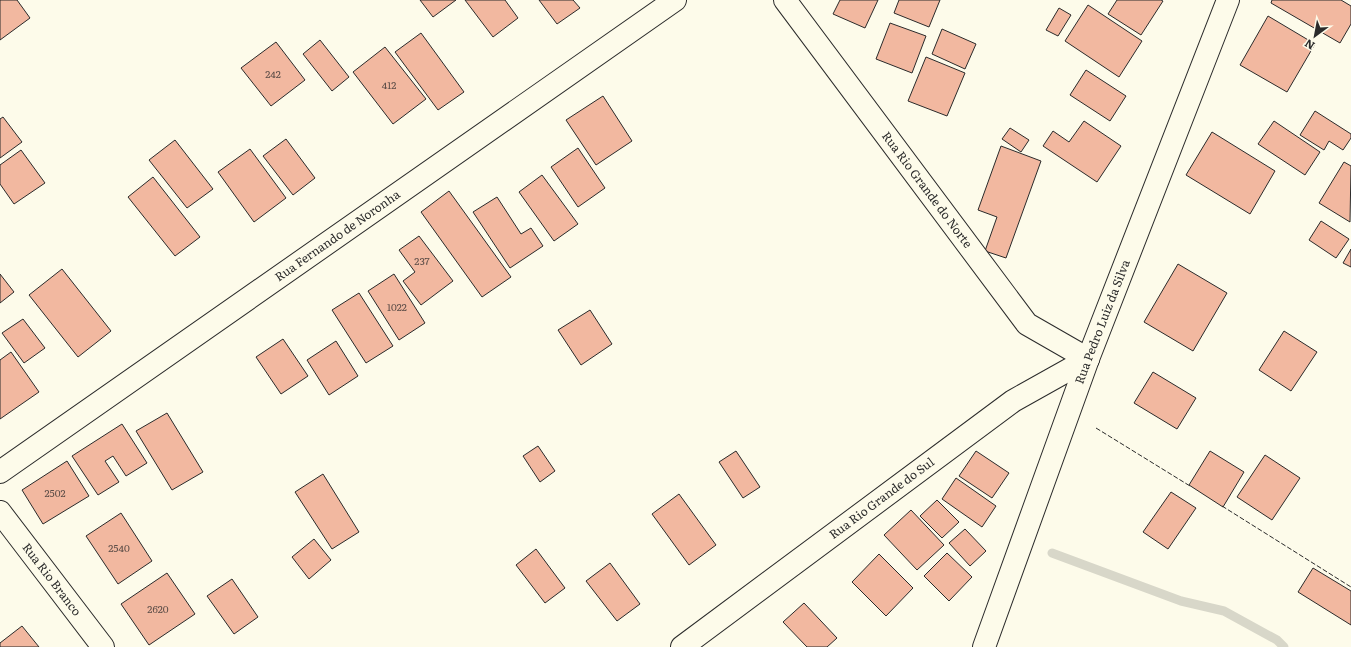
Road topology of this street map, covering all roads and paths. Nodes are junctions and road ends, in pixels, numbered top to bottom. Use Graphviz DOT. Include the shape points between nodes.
graph roads {
  1 [pos="675,0"];
  2 [pos="785,0"];
  3 [pos="1228,0"];
  4 [pos="1088,359"];
  5 [pos="0,472"];
  6 [pos="0,512"];
  7 [pos="103,647"];
  8 [pos="682,647"];
  9 [pos="984,647"];
  1 -- 5 [label="street, Rua Fernando de Noronha"];
  2 -- 4 [label="street, Rua Rio Grande do Norte" via="1027,324"];
  3 -- 4 [label="street, Rua Pedro Luiz da Silva"];
  4 -- 8 [label="street, Rua Rio Grande do Sul" via="1012,401"];
  4 -- 9 [label="street, Rua Pedro Luiz da Silva"];
  6 -- 7 [label="street, Rua Rio Branco"];
}
